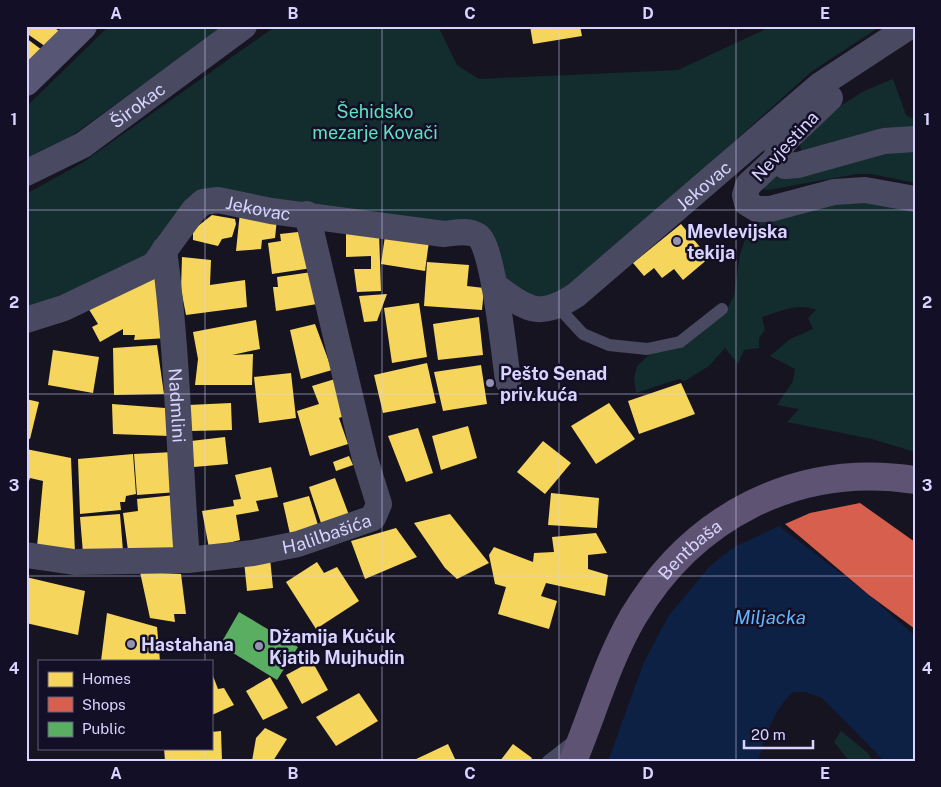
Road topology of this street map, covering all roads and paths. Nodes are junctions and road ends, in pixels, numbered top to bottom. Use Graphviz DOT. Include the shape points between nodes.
graph roads {
  1 [pos="83,26"];
  2 [pos="244,26"];
  3 [pos="910,26"];
  4 [pos="870,53"];
  5 [pos="26,82"];
  6 [pos="915,139"];
  7 [pos="775,160"];
  8 [pos="26,173"];
  9 [pos="915,199"];
  10 [pos="307,214"];
  11 [pos="164,250"];
  12 [pos="494,285"];
  13 [pos="558,307"];
  14 [pos="722,309"];
  15 [pos="26,320"];
  16 [pos="508,381"];
  17 [pos="908,483"];
  18 [pos="26,555"];
  19 [pos="187,560"];
  20 [pos="585,732"];
  21 [pos="548,761"];
  22 [pos="573,761"];
  1 -- 5 [label="street"];
  2 -- 8 [label="street, Širokac" via="83,145"];
  3 -- 4 [label="street, Jekovac"];
  4 -- 7 [label="street, Nevjestina" via="824,105 779,148"];
  4 -- 13 [label="street, Jekovac" via="820,85"];
  6 -- 7 [label="street" via="884,141 798,165 785,166"];
  7 -- 9 [label="street, Nevjestina" via="748,185 747,203 758,210 784,207 834,192 865,190"];
  10 -- 11 [label="street, Jekovac" via="270,211 218,200 203,202"];
  10 -- 12 [label="street, Jekovac" via="444,234 468,232 479,236 485,245"];
  10 -- 19 [label="street, Halilbašića" via="365,459 379,504 373,518 298,544"];
  11 -- 15 [label="street, Jekovac" via="154,265 139,273 64,308"];
  11 -- 19 [label="street, Nadmlini" via="176,356 178,444"];
  12 -- 13 [label="street" via="519,304 541,311"];
  12 -- 16 [label="street, Jekovac"];
  13 -- 14 [label="lane" via="583,334 609,345 647,349 680,342"];
  17 -- 20 [label="main road, Bentbaša" via="830,478 787,488 735,512 702,535 654,584 632,619"];
  18 -- 19 [label="street, Halilbašića" via="74,562"];
  20 -- 21 [label="lane"];
  20 -- 22 [label="main road, Bentbaša"];
}
